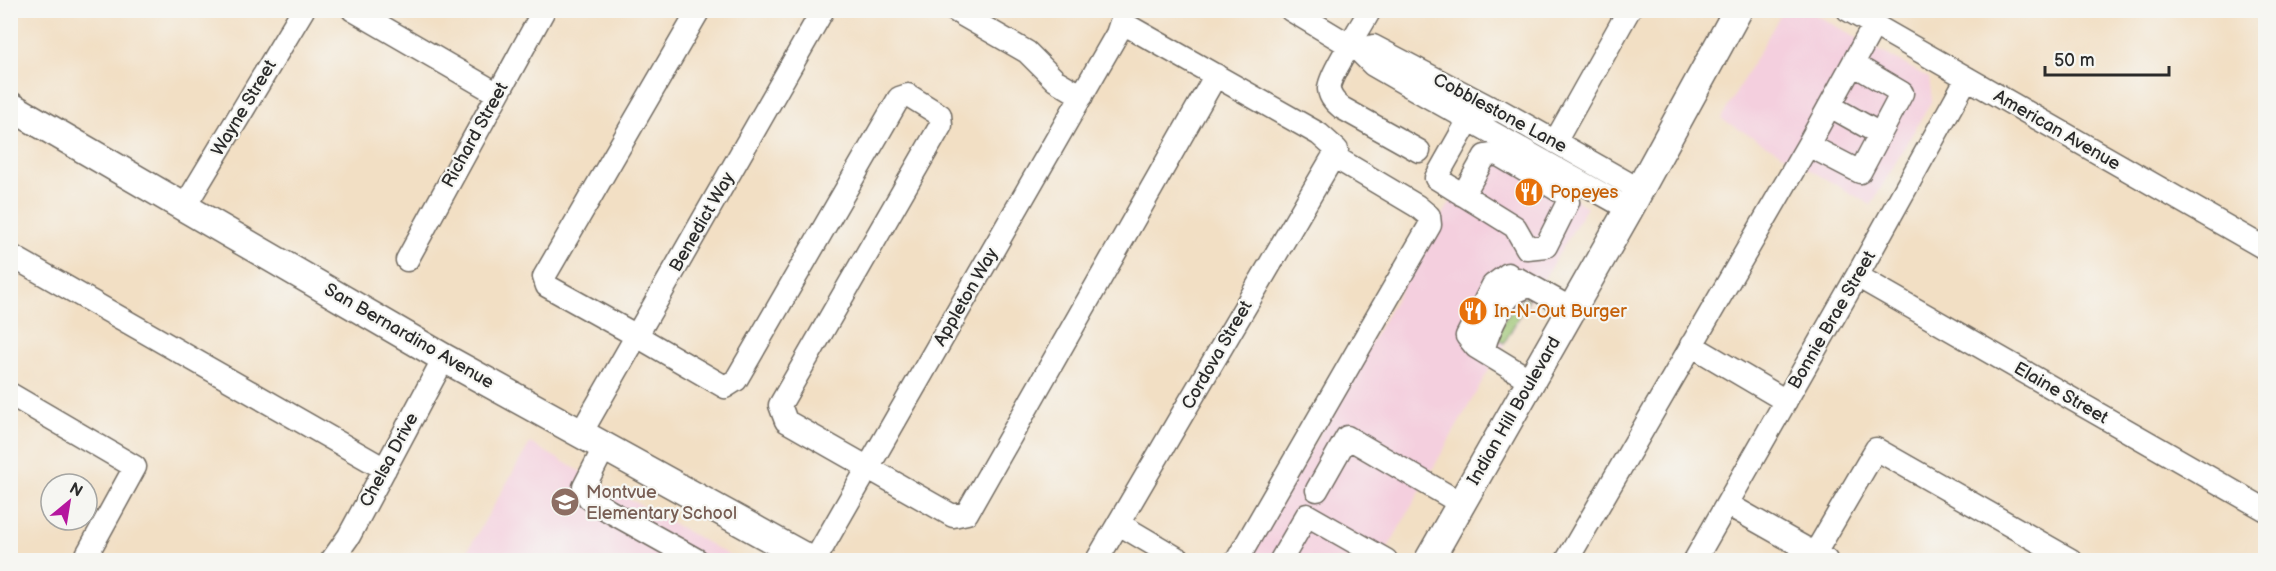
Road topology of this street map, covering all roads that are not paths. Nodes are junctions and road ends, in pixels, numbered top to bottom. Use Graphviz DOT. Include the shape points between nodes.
graph roads {
  1 [pos="303,10"];
  2 [pos="353,10"];
  3 [pos="544,10"];
  4 [pos="699,10"];
  5 [pos="823,10"];
  6 [pos="954,10"];
  7 [pos="1291,10"];
  8 [pos="1370,10"];
  9 [pos="1629,10"];
  10 [pos="1738,10"];
  11 [pos="1848,10"];
  12 [pos="1121,22"];
  13 [pos="1874,25"];
  14 [pos="1355,49"];
  15 [pos="1853,64"];
  16 [pos="1216,75"];
  17 [pos="1967,78"];
  18 [pos="498,94"];
  19 [pos="1082,96"];
  20 [pos="1830,105"];
  21 [pos="10,106"];
  22 [pos="1474,111"];
  23 [pos="1880,134"];
  24 [pos="1555,142"];
  25 [pos="1808,145"];
  26 [pos="1419,151"];
  27 [pos="1335,153"];
  28 [pos="1463,195"];
  29 [pos="1635,200"];
  30 [pos="185,206"];
  31 [pos="2265,249"];
  32 [pos="10,255"];
  33 [pos="407,260"];
  34 [pos="1857,276"];
  35 [pos="1530,286"];
  36 [pos="1572,309"];
  37 [pos="637,336"];
  38 [pos="1691,345"];
  39 [pos="1489,355"];
  40 [pos="444,358"];
  41 [pos="1532,381"];
  42 [pos="10,394"];
  43 [pos="1786,401"];
  44 [pos="593,439"];
  45 [pos="869,467"];
  46 [pos="385,469"];
  47 [pos="1317,490"];
  48 [pos="1462,504"];
  49 [pos="1727,504"];
  50 [pos="2265,510"];
  51 [pos="1119,524"];
  52 [pos="1378,556"];
  53 [pos="1817,558"];
  54 [pos="84,561"];
  55 [pos="332,561"];
  56 [pos="697,561"];
  57 [pos="810,561"];
  58 [pos="815,561"];
  59 [pos="1097,561"];
  60 [pos="1180,561"];
  61 [pos="1237,561"];
  62 [pos="1281,561"];
  63 [pos="1429,561"];
  64 [pos="1567,561"];
  65 [pos="1695,561"];
  66 [pos="2071,561"];
  1 -- 30 [label="street, Wayne Street"];
  2 -- 18 [label="street"];
  3 -- 18 [label="street, Richard Street"];
  4 -- 37 [label="street" via="544,277 547,286"];
  5 -- 37 [label="street, Benedict Way"];
  6 -- 19 [label="street" via="1027,52 1055,80"];
  7 -- 14 [label="street, Cobblestone Lane"];
  8 -- 14 [label="street"];
  9 -- 24 [label="street"];
  10 -- 29 [label="main road, Indian Hill Boulevard"];
  11 -- 13 [label="street, American Avenue"];
  12 -- 16 [label="street"];
  12 -- 19 [label="street, Appleton Way"];
  13 -- 15 [label="street"];
  13 -- 17 [label="street, American Avenue"];
  14 -- 22 [label="street, Cobblestone Lane" via="1374,64"];
  14 -- 26 [label="street" via="1331,77 1331,96 1342,108"];
  15 -- 20 [label="street"];
  15 -- 23 [label="street" via="1902,93"];
  16 -- 27 [label="street" via="1319,134"];
  16 -- 45 [label="street" via="967,513 953,516"];
  17 -- 31 [label="street, American Avenue"];
  17 -- 34 [label="street, Bonnie Brae Street"];
  18 -- 33 [label="street, Richard Street"];
  19 -- 45 [label="street, Appleton Way"];
  20 -- 23 [label="street"];
  20 -- 25 [label="street"];
  21 -- 30 [label="main road, San Bernardino Avenue"];
  22 -- 24 [label="street, Cobblestone Lane" via="1501,111"];
  22 -- 28 [label="street" via="1436,178"];
  22 -- 29 [label="street, Cobblestone Lane"];
  23 -- 25 [label="street" via="1860,172"];
  24 -- 29 [label="street, Cobblestone Lane"];
  25 -- 38 [label="street"];
  27 -- 51 [label="street, Cordova Street"];
  27 -- 61 [label="street" via="1417,206 1429,216 1430,225"];
  28 -- 28 [label="street" via="1515,227 1527,248 1546,246 1568,202 1563,193 1497,154 1485,156"];
  29 -- 36 [label="main road, Indian Hill Boulevard"];
  30 -- 40 [label="main road, San Bernardino Avenue"];
  32 -- 46 [label="street"];
  34 -- 43 [label="street, Bonnie Brae Street"];
  34 -- 50 [label="street, Elaine Street"];
  35 -- 36 [label="street"];
  35 -- 39 [label="street" via="1509,297 1484,346"];
  35 -- 39 [label="street" via="1504,271 1493,285 1467,336"];
  36 -- 41 [label="main road, Indian Hill Boulevard"];
  37 -- 44 [label="street, Benedict Way"];
  37 -- 45 [label="street" via="724,387 736,380 899,98 908,94 940,115 941,125 780,405 786,421"];
  38 -- 43 [label="street"];
  38 -- 64 [label="street"];
  39 -- 41 [label="street"];
  40 -- 44 [label="main road, San Bernardino Avenue"];
  40 -- 46 [label="street, Chelsa Drive"];
  41 -- 48 [label="main road, Indian Hill Boulevard"];
  42 -- 54 [label="street" via="135,467"];
  43 -- 49 [label="street, Bonnie Brae Street"];
  44 -- 56 [label="street, Benedict Way" via="584,487 589,498"];
  44 -- 57 [label="main road, San Bernardino Avenue"];
  45 -- 58 [label="street, Appleton Way"];
  46 -- 55 [label="street, Chelsa Drive"];
  47 -- 48 [label="street" via="1347,437"];
  48 -- 63 [label="main road, Indian Hill Boulevard"];
  49 -- 53 [label="street"];
  49 -- 65 [label="street, Bonnie Brae Street"];
  51 -- 59 [label="street, Cordova Street"];
  51 -- 60 [label="street"];
  52 -- 62 [label="street" via="1307,515"];
  53 -- 66 [label="street" via="1876,449"];
}
